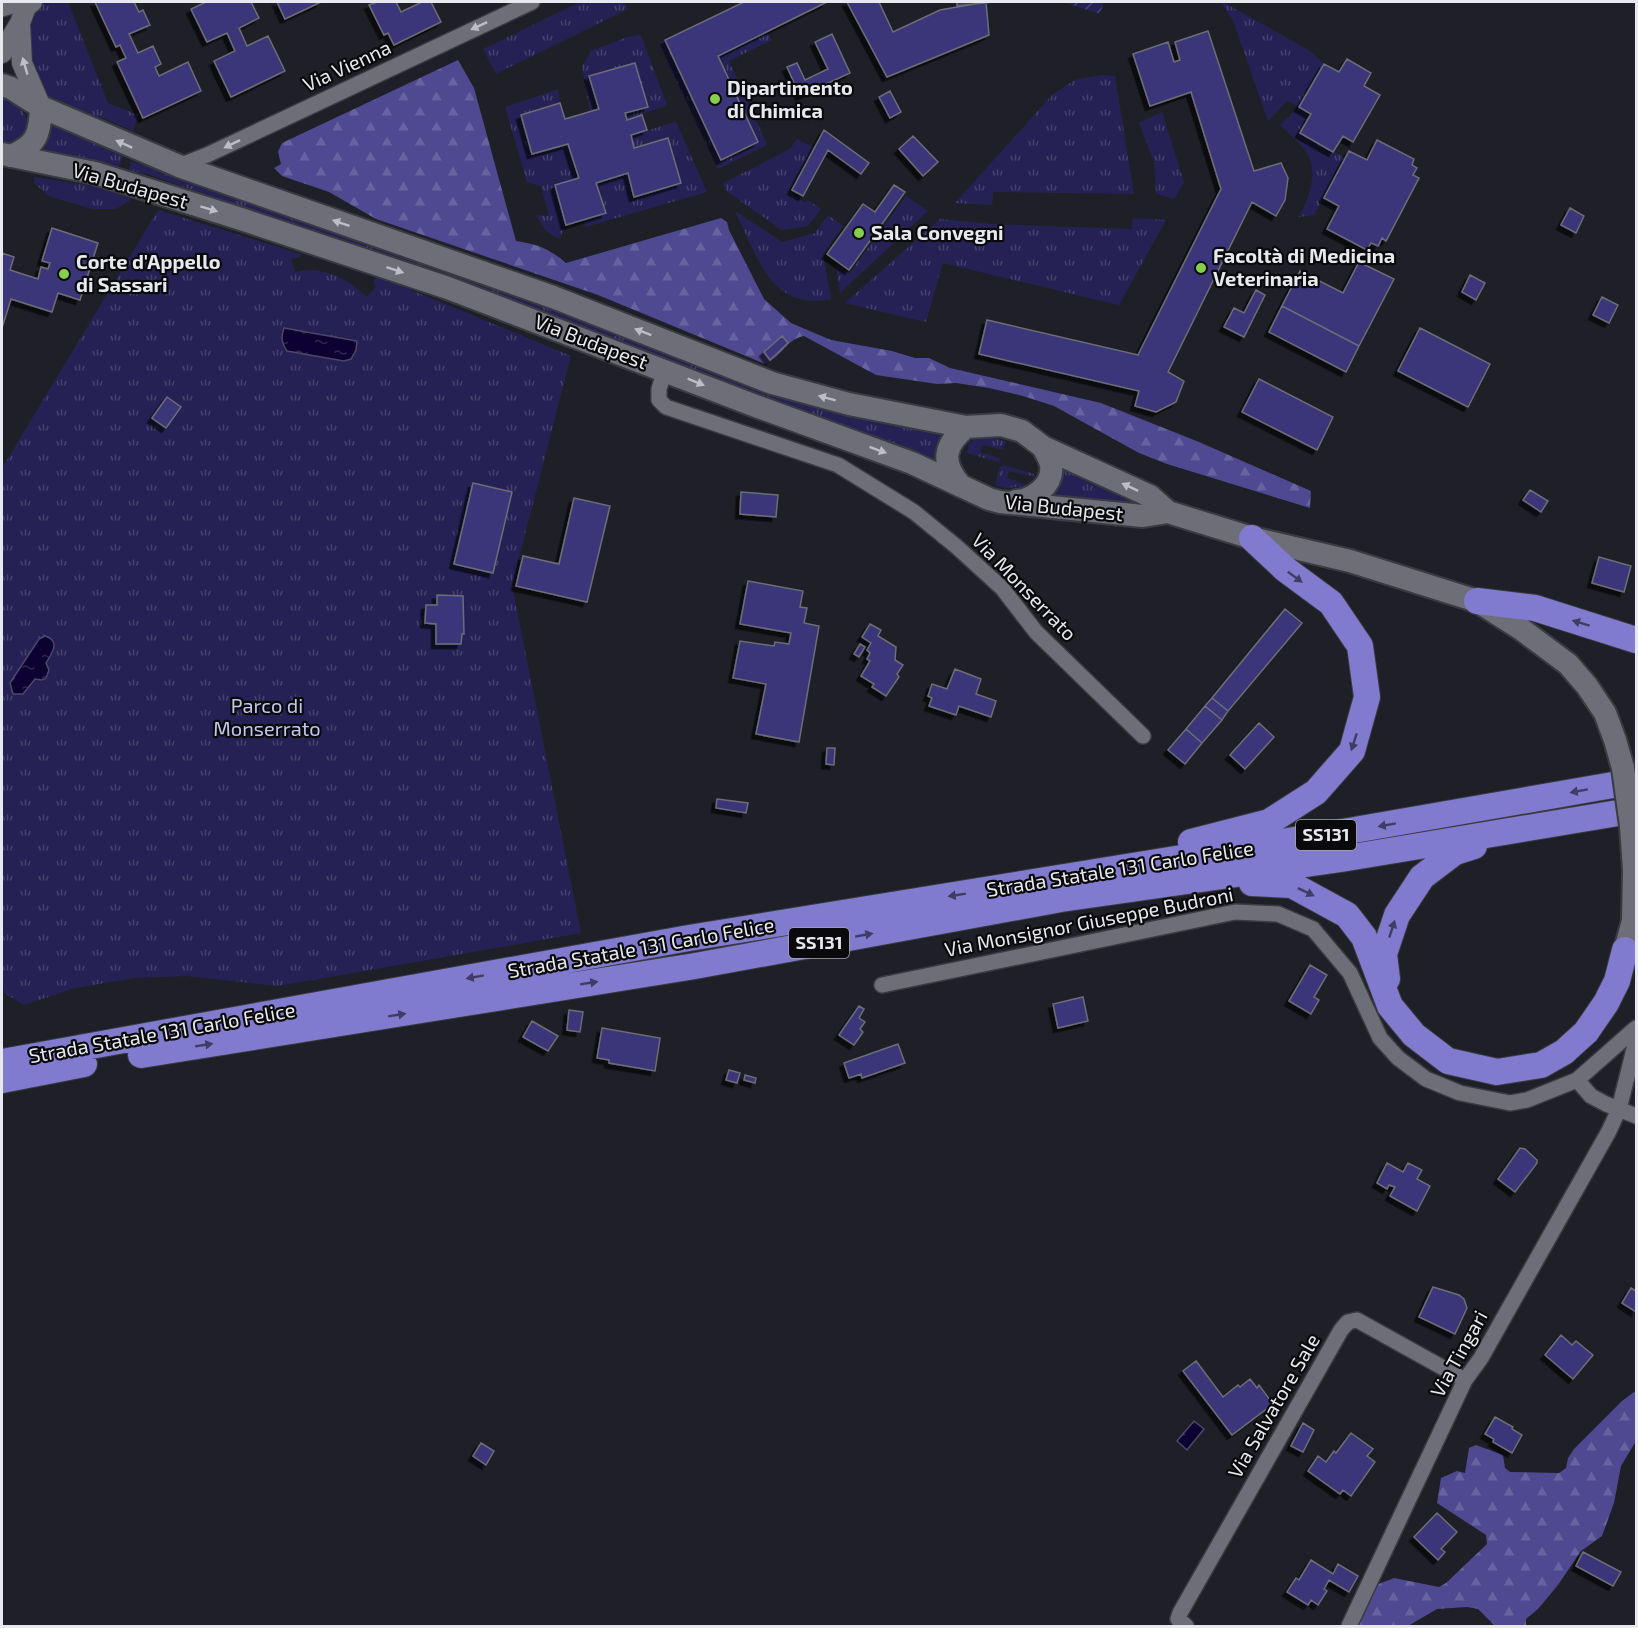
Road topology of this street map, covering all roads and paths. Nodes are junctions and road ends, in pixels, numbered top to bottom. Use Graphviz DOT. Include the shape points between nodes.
graph roads {
  1 [pos="532,2"];
  2 [pos="2,9"];
  3 [pos="26,10"];
  4 [pos="2,53"];
  5 [pos="2,85"];
  6 [pos="41,107"];
  7 [pos="6,155"];
  8 [pos="178,166"];
  9 [pos="665,370"];
  10 [pos="966,427"];
  11 [pos="1043,447"];
  12 [pos="961,486"];
  13 [pos="1011,502"];
  14 [pos="1168,512"];
  15 [pos="1252,538"];
  16 [pos="1477,601"];
  17 [pos="1636,640"];
  18 [pos="1143,736"];
  19 [pos="1630,775"];
  20 [pos="1634,818"];
  21 [pos="1537,826"];
  22 [pos="1015,886"];
  23 [pos="1060,899"];
  24 [pos="1631,953"];
  25 [pos="882,984"];
  26 [pos="1390,1006"];
  27 [pos="1636,1028"];
  28 [pos="1636,1041"];
  29 [pos="2,1060"];
  30 [pos="2,1080"];
  31 [pos="1577,1080"];
  32 [pos="1619,1109"];
  33 [pos="1636,1116"];
  34 [pos="1465,1380"];
  35 [pos="1186,1626"];
  36 [pos="1349,1626"];
  1 -- 8 [label="street, Via Vienna, one-way"];
  2 -- 3 [label="street" via="22,3"];
  3 -- 4 [label="street"];
  6 -- 3 [label="street, one-way" via="22,63"];
  5 -- 6 [label="main road, Via Budapest"];
  6 -- 7 [label="main road, Via Budapest" via="36,136 27,150"];
  8 -- 6 [label="main road, Via Budapest, one-way"];
  7 -- 9 [label="main road, Via Budapest, one-way" via="95,173 244,220 448,288"];
  10 -- 8 [label="main road, Via Budapest, one-way" via="849,404 772,383 553,297"];
  9 -- 12 [label="main road, Via Budapest, one-way" via="912,463"];
  9 -- 18 [label="street, Via Monserrato" via="659,400 666,407 838,465 914,512 1002,588 1036,632"];
  10 -- 11 [label="main road, Via Budapest" via="1001,425 1022,431"];
  10 -- 12 [label="main road" via="949,446 948,457 952,475"];
  11 -- 13 [label="main road" via="1051,464 1049,479 1032,497"];
  14 -- 11 [label="main road, Via Budapest, one-way" via="1150,496"];
  12 -- 13 [label="main road, Via Budapest" via="989,499"];
  13 -- 14 [label="main road, Via Budapest" via="1143,516"];
  14 -- 15 [label="main road, Via Budapest"];
  15 -- 16 [label="main road, Via Budapest" via="1350,561"];
  15 -- 22 [label="highway, one-way" via="1285,570 1331,603 1360,646 1367,697 1352,751 1316,792 1269,822"];
  17 -- 16 [label="highway, one-way" via="1535,608"];
  16 -- 19 [label="main road, Via Budapest" via="1568,664 1605,713"];
  19 -- 20 [label="main road, Via Budapest, bridge"];
  19 -- 22 [label="highway, Strada Statale 131 Carlo Felice / SS131, one-way" via="1359,830"];
  20 -- 21 [label="highway, Strada Statale 131 Carlo Felice / SS131"];
  20 -- 24 [label="main road, Via Budapest"];
  21 -- 23 [label="highway, Strada Statale 131 Carlo Felice / SS131"];
  26 -- 21 [label="highway, one-way" via="1384,954 1397,915 1422,877 1455,852"];
  22 -- 29 [label="highway, Strada Statale 131 Carlo Felice / SS131, one-way" via="689,938"];
  23 -- 26 [label="highway, one-way" via="1257,883 1292,885 1347,915 1364,937"];
  30 -- 23 [label="highway, Strada Statale 131 Carlo Felice / SS131, one-way" via="695,966"];
  24 -- 26 [label="highway" via="1606,1003 1586,1032 1564,1052 1541,1065 1497,1072 1448,1061 1414,1035"];
  25 -- 31 [label="street, Via Monsignor Giuseppe Budroni" via="1236,912 1278,914 1313,929 1350,973 1380,1038 1426,1079 1460,1093 1510,1103"];
  27 -- 31 [label="street"];
  28 -- 32 [label="street, Via Tingari"];
  31 -- 32 [label="street" via="1591,1096"];
  32 -- 33 [label="street"];
  32 -- 34 [label="street, Via Tingari" via="1481,1358"];
  34 -- 35 [label="street, Via Salvatore Sale" via="1357,1320 1348,1322 1180,1613 1178,1619"];
  34 -- 36 [label="street, Via Tingari"];
}
